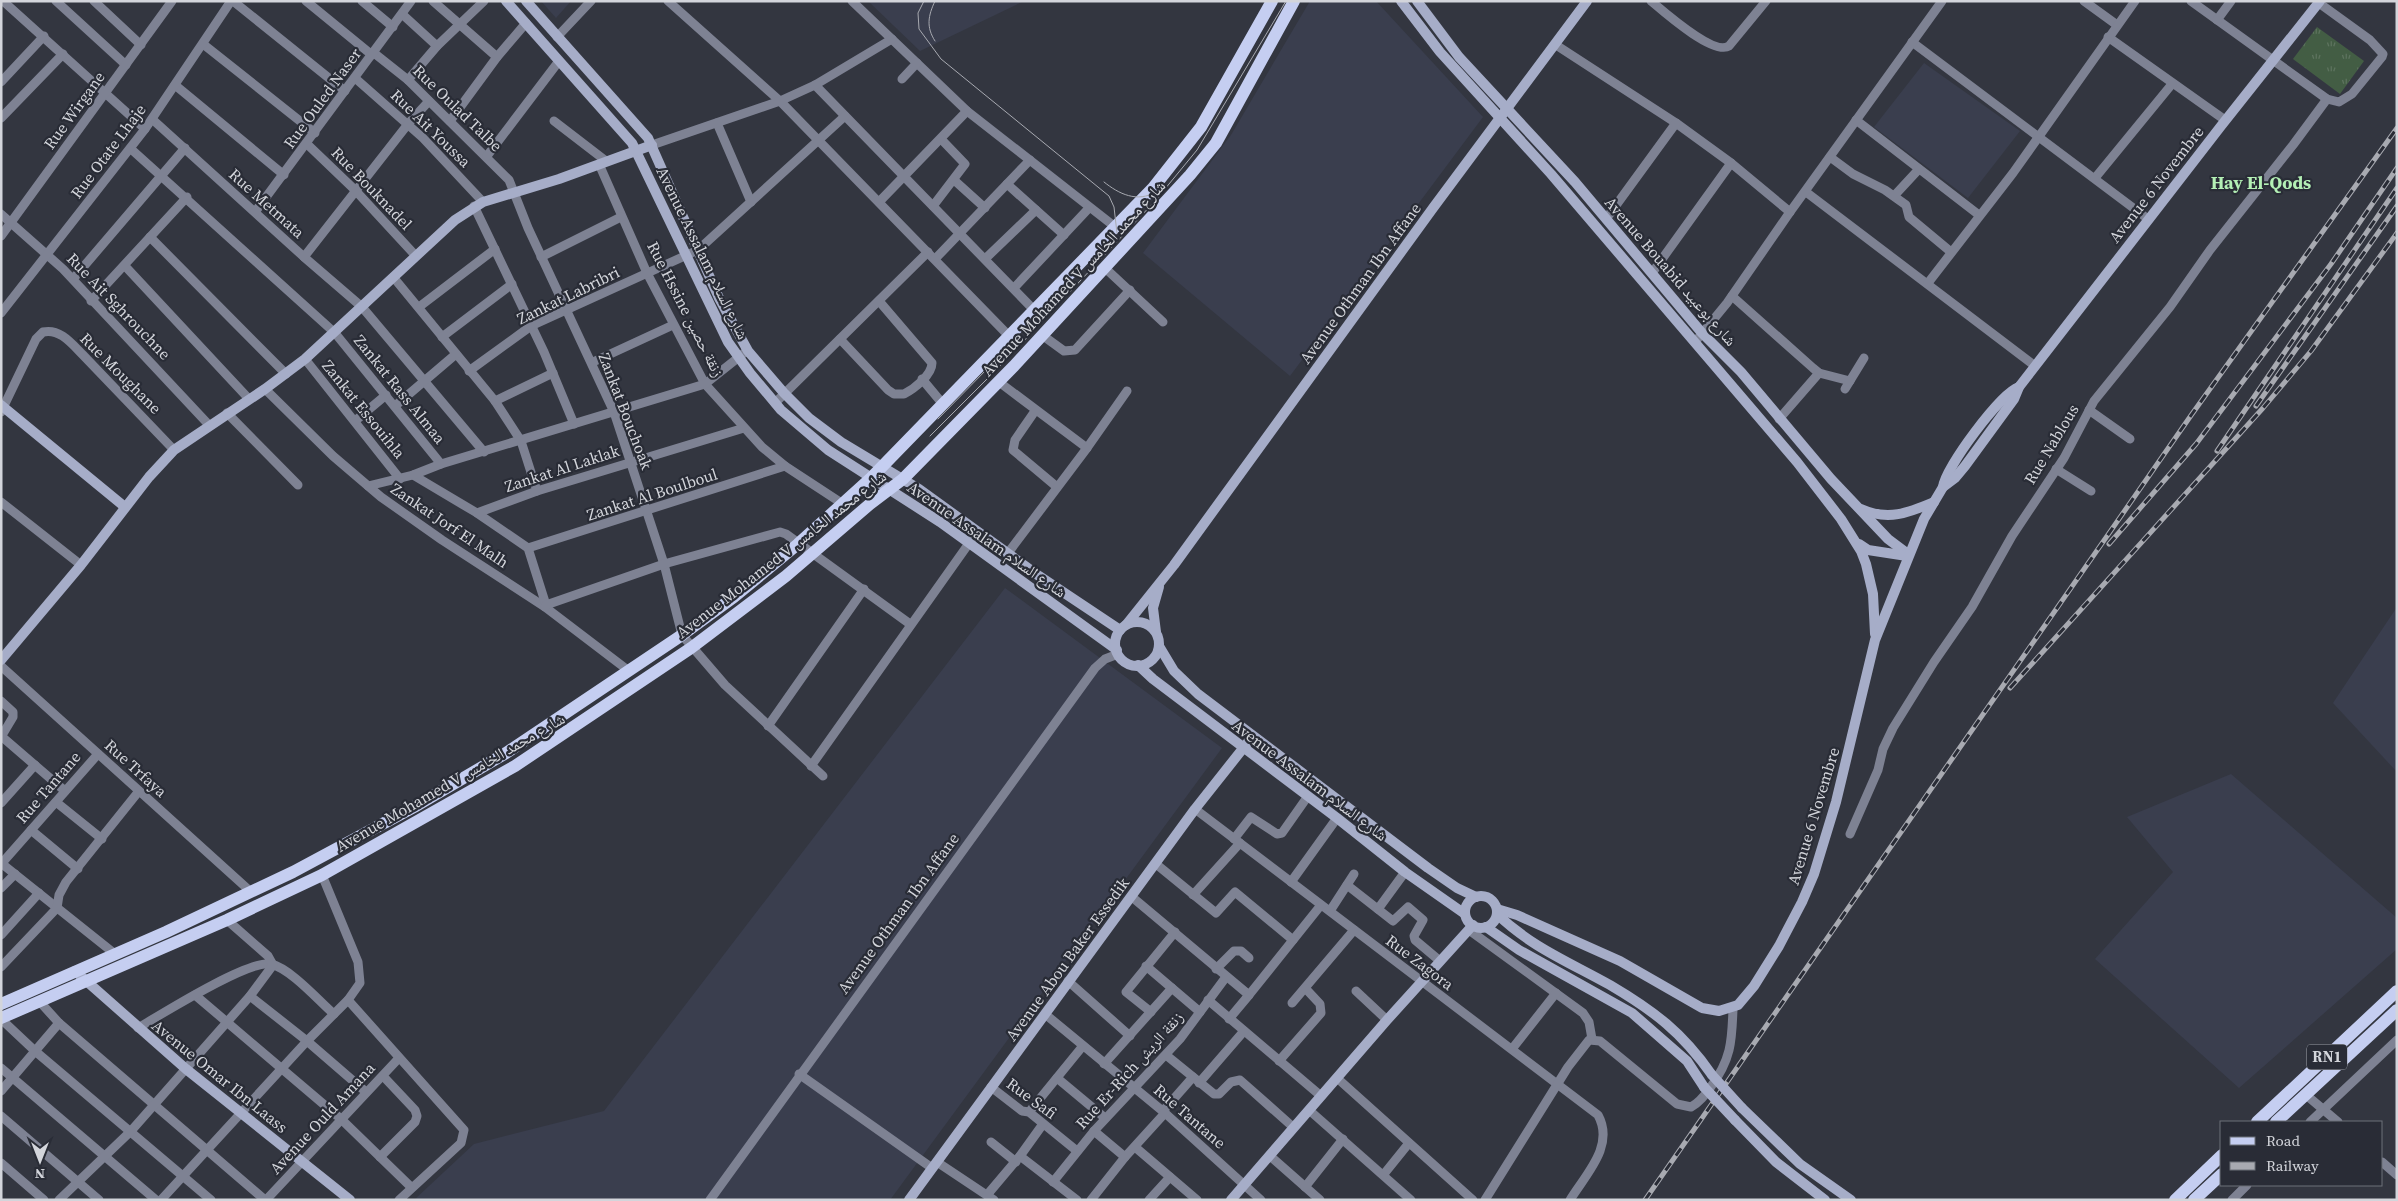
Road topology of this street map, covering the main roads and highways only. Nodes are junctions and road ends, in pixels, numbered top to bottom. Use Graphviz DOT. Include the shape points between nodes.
graph roads {
  1 [pos="1272,1"];
  2 [pos="1294,1"];
  3 [pos="2397,991"];
  4 [pos="1,1004"];
  5 [pos="2397,1010"];
  6 [pos="1,1019"];
  7 [pos="2258,1121"];
  8 [pos="2277,1121"];
  9 [pos="2220,1158"];
  10 [pos="2220,1176"];
  11 [pos="2175,1200"];
  12 [pos="2194,1200"];
  1 -- 4 [label="main road, Avenue Mohamed V شارع محمد الخامس" via="1191,143 1152,188 871,478 734,597 630,671 453,785 293,872"];
  2 -- 6 [label="main road, Avenue Mohamed V شارع محمد الخامس" via="1216,143 1190,175 999,382 903,479 761,596 691,648 515,766 322,875"];
  3 -- 7 [label="main road, RN1"];
  5 -- 8 [label="main road, RN1"];
  9 -- 11 [label="main road"];
  10 -- 12 [label="main road"];
}
